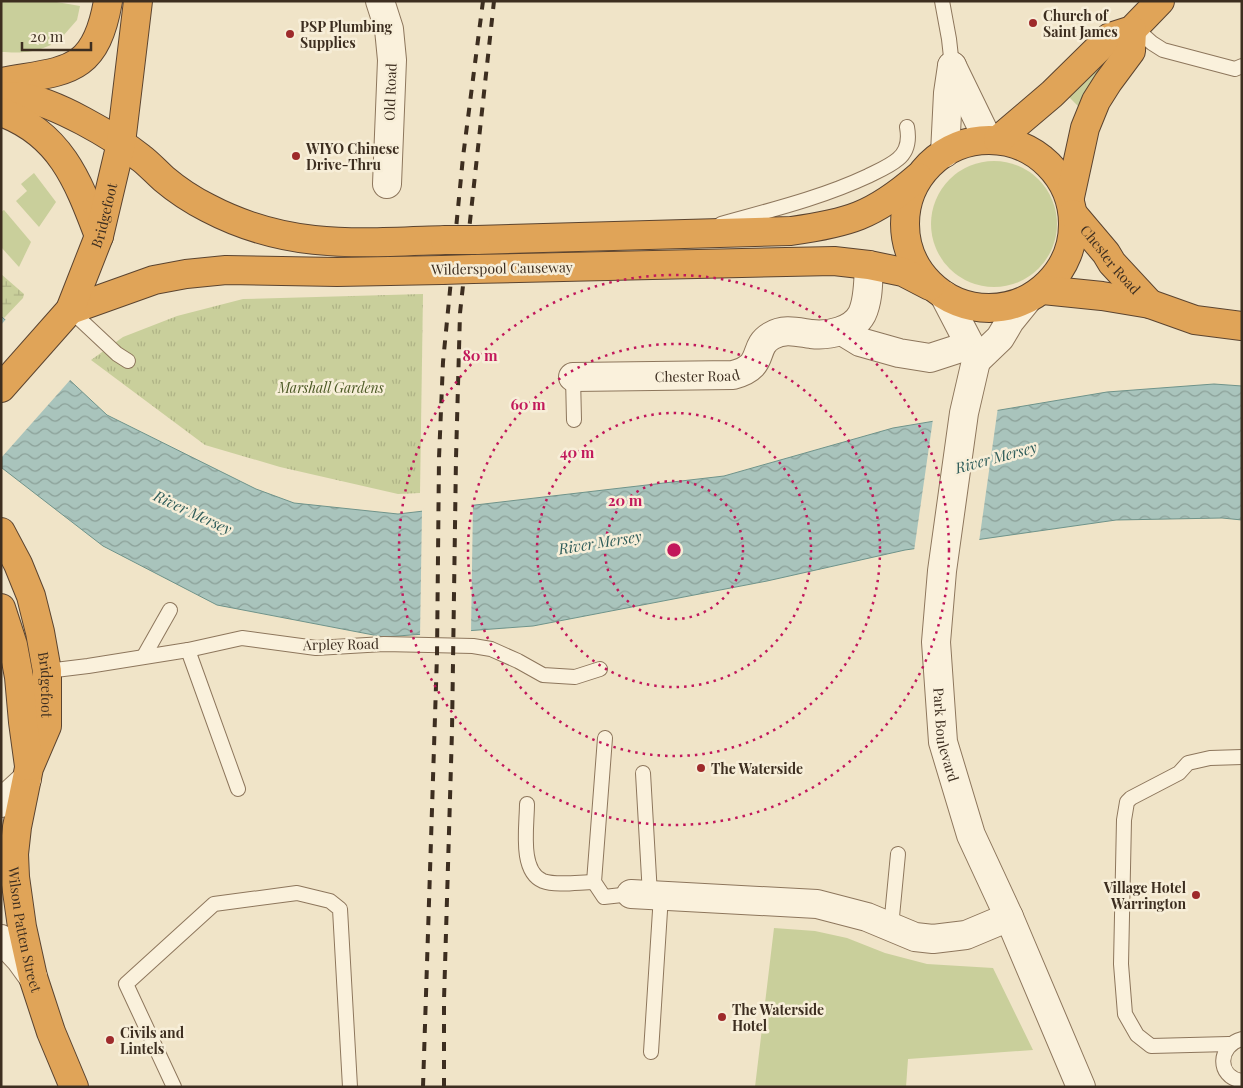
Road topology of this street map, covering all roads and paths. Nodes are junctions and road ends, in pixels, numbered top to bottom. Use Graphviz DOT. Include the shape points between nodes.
graph roads {
  1 [pos="108,1"];
  2 [pos="138,1"];
  3 [pos="380,1"];
  4 [pos="942,1"];
  5 [pos="1160,1"];
  6 [pos="1133,28"];
  7 [pos="952,66"];
  8 [pos="1242,66"];
  9 [pos="1,82"];
  10 [pos="1,96"];
  11 [pos="1,112"];
  12 [pos="907,127"];
  13 [pos="993,140"];
  14 [pos="121,143"];
  15 [pos="945,152"];
  16 [pos="921,175"];
  17 [pos="387,184"];
  18 [pos="1071,206"];
  19 [pos="684,234"];
  20 [pos="99,236"];
  21 [pos="869,265"];
  22 [pos="939,292"];
  23 [pos="1035,295"];
  24 [pos="1150,304"];
  25 [pos="65,316"];
  26 [pos="1242,326"];
  27 [pos="842,331"];
  28 [pos="128,362"];
  29 [pos="972,363"];
  30 [pos="573,377"];
  31 [pos="1,388"];
  32 [pos="574,420"];
  33 [pos="1,532"];
  34 [pos="1,608"];
  35 [pos="170,610"];
  36 [pos="188,650"];
  37 [pos="144,656"];
  38 [pos="600,669"];
  39 [pos="47,670"];
  40 [pos="605,738"];
  41 [pos="1242,757"];
  42 [pos="28,773"];
  43 [pos="643,773"];
  44 [pos="238,789"];
  45 [pos="1,803"];
  46 [pos="527,804"];
  47 [pos="898,854"];
  48 [pos="594,882"];
  49 [pos="647,895"];
  50 [pos="1009,917"];
  51 [pos="892,927"];
  52 [pos="1,939"];
  53 [pos="33,978"];
  54 [pos="1236,1042"];
  55 [pos="651,1052"];
  56 [pos="1242,1081"];
  57 [pos="74,1087"];
  58 [pos="174,1087"];
  59 [pos="350,1087"];
  60 [pos="1080,1087"];
  1 -- 9 [label="highway" via="104,23 94,47 79,62 44,76"];
  2 -- 14 [label="highway, Bridgefoot"];
  3 -- 17 [label="street, Old Road" via="389,29 392,60"];
  4 -- 7 [label="lane"];
  5 -- 6 [label="highway"];
  6 -- 8 [label="lane" via="1172,53 1235,69"];
  6 -- 13 [label="highway" via="1110,37 1052,94"];
  6 -- 18 [label="highway" via="1131,51 1096,102 1085,128"];
  7 -- 13 [label="street"];
  7 -- 15 [label="street"];
  10 -- 14 [label="highway" via="21,97 48,105"];
  11 -- 20 [label="highway" via="48,139 73,175"];
  12 -- 19 [label="lane, Wilderspool Causeway" via="909,138 906,148 899,158 880,170 804,200"];
  13 -- 15 [label="highway" via="965,143"];
  13 -- 18 [label="highway" via="1017,144 1044,160 1061,180"];
  14 -- 19 [label="highway, Wilderspool Causeway, bridge" via="192,199 233,220 296,239 319,242 476,240"];
  14 -- 20 [label="highway, Bridgefoot"];
  15 -- 16 [label="highway"];
  16 -- 19 [label="highway, Wilderspool Causeway" via="896,197 864,215 831,226 791,231"];
  16 -- 22 [label="highway" via="910,197 905,226 908,246 918,269"];
  18 -- 23 [label="highway" via="1072,243 1061,269"];
  18 -- 24 [label="highway, Chester Road" via="1112,263"];
  20 -- 25 [label="highway, Bridgefoot"];
  21 -- 22 [label="highway, Wilderspool Causeway" via="903,272"];
  21 -- 25 [label="highway, Wilderspool Causeway, bridge" via="834,261 337,272 226,270 144,283"];
  21 -- 27 [label="street" via="866,301 861,315"];
  22 -- 23 [label="highway" via="959,303 994,309 1011,306"];
  22 -- 29 [label="street"];
  23 -- 24 [label="highway, Chester Road" via="1102,296"];
  23 -- 29 [label="street" via="1010,321 1000,338"];
  24 -- 26 [label="highway, Chester Road" via="1195,320"];
  25 -- 28 [label="lane"];
  25 -- 31 [label="highway, Bridgefoot"];
  27 -- 29 [label="street" via="860,342 899,352"];
  27 -- 30 [label="street, Chester Road" via="828,334 792,330 779,332 762,346 752,367 733,375"];
  29 -- 50 [label="street, Park Boulevard" via="942,571 936,642 943,742 971,835"];
  30 -- 32 [label="lane, Chester Road"];
  33 -- 39 [label="highway, Bridgefoot" via="31,596"];
  34 -- 42 [label="highway, Bridgefoot" via="19,677"];
  35 -- 37 [label="lane"];
  36 -- 37 [label="lane, Arpley Road"];
  36 -- 38 [label="lane, Arpley Road" via="242,638 316,648 384,644 473,646 491,649 543,675 575,677"];
  36 -- 44 [label="lane"];
  37 -- 39 [label="lane, Arpley Road"];
  39 -- 42 [label="highway, Bridgefoot" via="47,726"];
  40 -- 48 [label="lane"];
  41 -- 54 [label="lane" via="1210,758 1188,764 1179,773 1131,798 1127,802 1124,820 1121,964 1125,1014 1137,1035 1151,1046"];
  42 -- 45 [label="street"];
  42 -- 53 [label="highway, Wilson Patten Street" via="14,854 21,917"];
  43 -- 49 [label="lane"];
  46 -- 48 [label="lane" via="527,859 536,876 544,881"];
  47 -- 51 [label="lane"];
  48 -- 49 [label="lane" via="604,897"];
  49 -- 51 [label="street" via="817,904"];
  49 -- 55 [label="lane"];
  50 -- 51 [label="street" via="966,935 950,938 915,937"];
  50 -- 60 [label="street, Park Boulevard"];
  52 -- 53 [label="street"];
  53 -- 57 [label="highway, Wilson Patten Street"];
  54 -- 56 [label="lane" via="1223,1057 1223,1065 1231,1077"];
  58 -- 59 [label="lane" via="126,984 214,904 297,893 330,901 340,909"];
}
